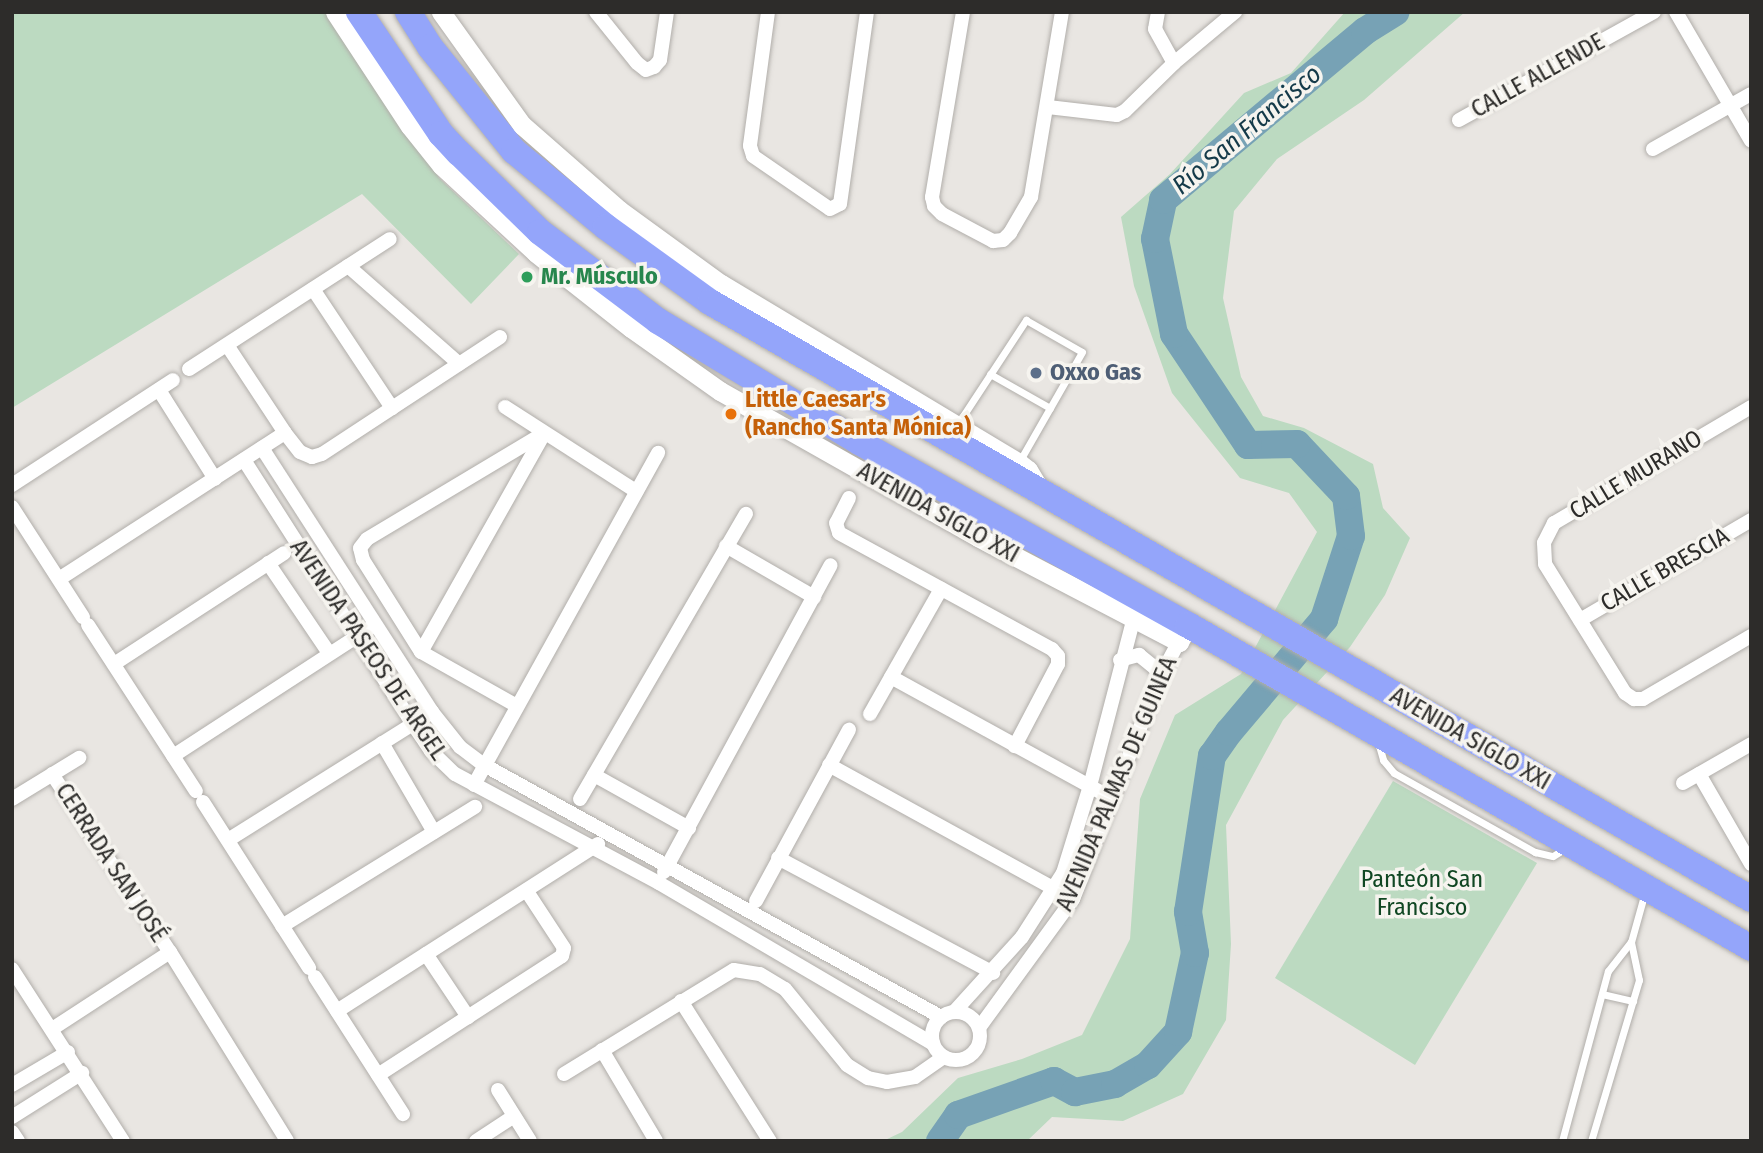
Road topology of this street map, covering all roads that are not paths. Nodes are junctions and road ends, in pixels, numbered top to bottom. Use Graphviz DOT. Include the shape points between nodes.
graph roads {
  1 [pos="335,12"];
  2 [pos="359,12"];
  3 [pos="408,12"];
  4 [pos="442,12"];
  5 [pos="596,12"];
  6 [pos="667,12"];
  7 [pos="768,12"];
  8 [pos="867,12"];
  9 [pos="963,12"];
  10 [pos="1062,12"];
  11 [pos="1158,12"];
  12 [pos="1235,12"];
  13 [pos="1654,12"];
  14 [pos="1676,12"];
  15 [pos="1174,63"];
  16 [pos="1751,93"];
  17 [pos="1730,105"];
  18 [pos="1048,107"];
  19 [pos="1459,120"];
  20 [pos="433,141"];
  21 [pos="1751,141"];
  22 [pos="1653,149"];
  23 [pos="613,219"];
  24 [pos="390,239"];
  25 [pos="348,266"];
  26 [pos="313,289"];
  27 [pos="500,337"];
  28 [pos="227,345"];
  29 [pos="459,363"];
  30 [pos="190,369"];
  31 [pos="990,374"];
  32 [pos="173,380"];
  33 [pos="159,390"];
  34 [pos="505,407"];
  35 [pos="392,408"];
  36 [pos="1050,408"];
  37 [pos="1749,413"];
  38 [pos="285,433"];
  39 [pos="544,433"];
  40 [pos="952,433"];
  41 [pos="262,448"];
  42 [pos="853,452"];
  43 [pos="658,453"];
  44 [pos="244,460"];
  45 [pos="1019,463"];
  46 [pos="215,479"];
  47 [pos="12,485"];
  48 [pos="636,491"];
  49 [pos="1044,495"];
  50 [pos="849,498"];
  51 [pos="12,508"];
  52 [pos="746,514"];
  53 [pos="1751,520"];
  54 [pos="726,547"];
  55 [pos="284,553"];
  56 [pos="268,564"];
  57 [pos="831,565"];
  58 [pos="59,579"];
  59 [pos="941,590"];
  60 [pos="814,597"];
  61 [pos="1134,617"];
  62 [pos="1580,620"];
  63 [pos="375,625"];
  64 [pos="1184,633"];
  65 [pos="356,636"];
  66 [pos="1751,636"];
  67 [pos="421,652"];
  68 [pos="329,653"];
  69 [pos="1120,660"];
  70 [pos="114,664"];
  71 [pos="891,677"];
  72 [pos="1160,677"];
  73 [pos="517,706"];
  74 [pos="432,712"];
  75 [pos="870,714"];
  76 [pos="413,724"];
  77 [pos="849,730"];
  78 [pos="382,743"];
  79 [pos="1751,744"];
  80 [pos="1015,746"];
  81 [pos="173,756"];
  82 [pos="79,758"];
  83 [pos="484,765"];
  84 [pos="830,765"];
  85 [pos="1699,774"];
  86 [pos="52,775"];
  87 [pos="594,775"];
  88 [pos="1683,783"];
  89 [pos="474,785"];
  90 [pos="1090,786"];
  91 [pos="1111,798"];
  92 [pos="12,799"];
  93 [pos="580,799"];
  94 [pos="475,807"];
  95 [pos="689,828"];
  96 [pos="434,832"];
  97 [pos="611,834"];
  98 [pos="228,840"];
  99 [pos="594,847"];
  100 [pos="778,858"];
  101 [pos="1751,864"];
  102 [pos="668,866"];
  103 [pos="659,883"];
  104 [pos="1646,888"];
  105 [pos="1055,889"];
  106 [pos="526,890"];
  107 [pos="1073,899"];
  108 [pos="1751,899"];
  109 [pos="753,906"];
  110 [pos="282,926"];
  111 [pos="1631,942"];
  112 [pos="1751,948"];
  113 [pos="170,953"];
  114 [pos="426,954"];
  115 [pos="12,970"];
  116 [pos="993,973"];
  117 [pos="1602,994"];
  118 [pos="681,1001"];
  119 [pos="1633,1002"];
  120 [pos="337,1011"];
  121 [pos="947,1015"];
  122 [pos="468,1017"];
  123 [pos="52,1028"];
  124 [pos="979,1028"];
  125 [pos="933,1044"];
  126 [pos="602,1050"];
  127 [pos="68,1052"];
  128 [pos="944,1057"];
  129 [pos="82,1073"];
  130 [pos="564,1074"];
  131 [pos="378,1075"];
  132 [pos="12,1085"];
  133 [pos="498,1090"];
  134 [pos="403,1114"];
  135 [pos="514,1116"];
  136 [pos="12,1117"];
  137 [pos="12,1132"];
  138 [pos="18,1141"];
  139 [pos="122,1141"];
  140 [pos="287,1141"];
  141 [pos="476,1141"];
  142 [pos="530,1141"];
  143 [pos="656,1141"];
  144 [pos="770,1141"];
  145 [pos="1562,1141"];
  146 [pos="1591,1141"];
  1 -- 20 [label="street, AVENIDA SIGLO XXI"];
  2 -- 20 [label="highway, AVENIDA SIGLO XXI"];
  3 -- 23 [label="highway, AVENIDA SIGLO XXI" via="430,47 514,151"];
  4 -- 23 [label="street, AVENIDA SIGLO XXI" via="522,125"];
  5 -- 6 [label="street" via="646,70 660,60"];
  7 -- 8 [label="street" via="750,146 753,156 830,209 840,204"];
  9 -- 18 [label="street" via="934,206 993,241 1003,240 1031,197"];
  10 -- 18 [label="street"];
  11 -- 15 [label="street" via="1155,29"];
  12 -- 15 [label="street"];
  13 -- 19 [label="street, CALLE ALLENDE"];
  14 -- 17 [label="street"];
  15 -- 18 [label="street" via="1117,115"];
  16 -- 17 [label="street"];
  17 -- 21 [label="street"];
  17 -- 22 [label="street"];
  20 -- 42 [label="highway, AVENIDA SIGLO XXI" via="540,232 658,321"];
  23 -- 40 [label="highway, AVENIDA SIGLO XXI" via="715,293"];
  24 -- 25 [label="street"];
  25 -- 26 [label="street"];
  25 -- 29 [label="street"];
  26 -- 28 [label="street"];
  26 -- 35 [label="street"];
  27 -- 29 [label="street"];
  28 -- 30 [label="street"];
  28 -- 38 [label="street"];
  29 -- 35 [label="street"];
  31 -- 36 [label="lane"];
  31 -- 36 [label="lane" via="1026,320 1082,352"];
  31 -- 40 [label="lane"];
  32 -- 33 [label="street"];
  33 -- 46 [label="street"];
  33 -- 47 [label="street"];
  34 -- 39 [label="street"];
  35 -- 38 [label="street" via="312,457 300,452"];
  36 -- 45 [label="lane"];
  37 -- 62 [label="street, CALLE MURANO" via="1554,523 1544,543 1545,564"];
  38 -- 41 [label="street"];
  39 -- 48 [label="street"];
  39 -- 67 [label="street"];
  39 -- 67 [label="street" via="359,548"];
  40 -- 45 [label="street, AVENIDA SIGLO XXI"];
  40 -- 49 [label="highway, AVENIDA SIGLO XXI"];
  41 -- 44 [label="street"];
  41 -- 63 [label="street, AVENIDA PASEOS DE ARGEL"];
  42 -- 61 [label="street, AVENIDA SIGLO XXI" via="978,537"];
  42 -- 64 [label="highway, AVENIDA SIGLO XXI"];
  43 -- 48 [label="street"];
  44 -- 46 [label="street"];
  44 -- 65 [label="street, AVENIDA PASEOS DE ARGEL"];
  45 -- 49 [label="street, AVENIDA SIGLO XXI"];
  46 -- 58 [label="street"];
  48 -- 73 [label="street"];
  49 -- 108 [label="highway, AVENIDA SIGLO XXI"];
  50 -- 59 [label="street" via="836,523 839,533"];
  51 -- 58 [label="street"];
  52 -- 54 [label="street"];
  53 -- 62 [label="street, CALLE BRESCIA"];
  54 -- 60 [label="street"];
  54 -- 87 [label="street"];
  55 -- 56 [label="street"];
  56 -- 68 [label="street"];
  56 -- 70 [label="street"];
  57 -- 60 [label="street"];
  58 -- 70 [label="street"];
  59 -- 71 [label="street"];
  59 -- 80 [label="street" via="1058,656"];
  60 -- 95 [label="street"];
  61 -- 64 [label="street, AVENIDA SIGLO XXI"];
  61 -- 69 [label="street, AVENIDA PALMAS DE GUINEA"];
  62 -- 66 [label="street, CALLE MURANO" via="1625,693 1634,699 1643,699"];
  63 -- 65 [label="street"];
  63 -- 74 [label="street, AVENIDA PASEOS DE ARGEL"];
  64 -- 72 [label="street, AVENIDA PALMAS DE GUINEA"];
  64 -- 104 [label="highway, AVENIDA SIGLO XXI" via="1245,658"];
  65 -- 68 [label="street"];
  65 -- 76 [label="street, AVENIDA PASEOS DE ARGEL"];
  67 -- 73 [label="street"];
  68 -- 81 [label="street"];
  69 -- 72 [label="street" via="1139,655"];
  69 -- 90 [label="street, AVENIDA PALMAS DE GUINEA"];
  70 -- 81 [label="street"];
  71 -- 75 [label="street"];
  71 -- 80 [label="street"];
  72 -- 91 [label="street, AVENIDA PALMAS DE GUINEA"];
  73 -- 83 [label="street"];
  74 -- 76 [label="street"];
  74 -- 83 [label="street, AVENIDA PASEOS DE ARGEL" via="460,747"];
  76 -- 78 [label="street"];
  76 -- 89 [label="street, AVENIDA PASEOS DE ARGEL" via="439,759"];
  77 -- 84 [label="street"];
  78 -- 96 [label="street"];
  78 -- 98 [label="street"];
  79 -- 85 [label="street"];
  80 -- 90 [label="street"];
  81 -- 98 [label="street"];
  82 -- 86 [label="street, CERRADA SAN JOSÉ"];
  83 -- 89 [label="street"];
  83 -- 97 [label="street, AVENIDA PASEOS DE ARGEL"];
  84 -- 100 [label="street"];
  84 -- 105 [label="street"];
  85 -- 88 [label="street"];
  85 -- 101 [label="street"];
  86 -- 92 [label="street, CERRADA SAN JOSÉ"];
  86 -- 113 [label="street, CERRADA SAN JOSÉ"];
  87 -- 93 [label="street"];
  87 -- 95 [label="street"];
  89 -- 99 [label="street, AVENIDA PASEOS DE ARGEL"];
  90 -- 91 [label="street"];
  90 -- 105 [label="street, AVENIDA PALMAS DE GUINEA"];
  91 -- 107 [label="street, AVENIDA PALMAS DE GUINEA"];
  94 -- 96 [label="street"];
  95 -- 102 [label="street"];
  96 -- 110 [label="street"];
  97 -- 99 [label="street"];
  97 -- 102 [label="street, AVENIDA PASEOS DE ARGEL"];
  98 -- 110 [label="street"];
  99 -- 103 [label="street, AVENIDA PASEOS DE ARGEL"];
  99 -- 106 [label="street"];
  100 -- 109 [label="street"];
  100 -- 116 [label="street"];
  102 -- 103 [label="street"];
  102 -- 109 [label="street, AVENIDA PASEOS DE ARGEL"];
  103 -- 125 [label="street, AVENIDA PASEOS DE ARGEL"];
  104 -- 111 [label="lane"];
  104 -- 112 [label="highway, AVENIDA SIGLO XXI"];
  105 -- 107 [label="street"];
  105 -- 116 [label="street, AVENIDA PALMAS DE GUINEA"];
  106 -- 114 [label="street"];
  106 -- 122 [label="street" via="565,952"];
  107 -- 124 [label="street, AVENIDA PALMAS DE GUINEA"];
  109 -- 121 [label="street"];
  110 -- 120 [label="street"];
  111 -- 117 [label="lane" via="1612,962"];
  111 -- 119 [label="lane" via="1639,971"];
  113 -- 123 [label="street, CERRADA SAN JOSÉ"];
  113 -- 140 [label="street, CERRADA SAN JOSÉ"];
  114 -- 120 [label="street"];
  114 -- 122 [label="street"];
  115 -- 123 [label="street"];
  116 -- 121 [label="street, AVENIDA PALMAS DE GUINEA"];
  117 -- 119 [label="lane"];
  117 -- 145 [label="lane"];
  118 -- 126 [label="street"];
  118 -- 128 [label="street" via="734,970 760,974 785,989 847,1065 868,1078 887,1082 915,1077"];
  118 -- 144 [label="street"];
  119 -- 146 [label="lane"];
  120 -- 131 [label="street"];
  121 -- 124 [label="street" via="968,1015"];
  121 -- 125 [label="street" via="933,1030"];
  122 -- 131 [label="street"];
  123 -- 127 [label="street"];
  124 -- 128 [label="street" via="979,1044 968,1057"];
  125 -- 128 [label="street"];
  126 -- 130 [label="street"];
  126 -- 143 [label="street"];
  127 -- 129 [label="street"];
  127 -- 132 [label="street"];
  129 -- 136 [label="street"];
  129 -- 139 [label="street"];
  131 -- 134 [label="street"];
  133 -- 135 [label="street"];
  135 -- 141 [label="street"];
  135 -- 142 [label="street"];
  137 -- 138 [label="street"];
}
